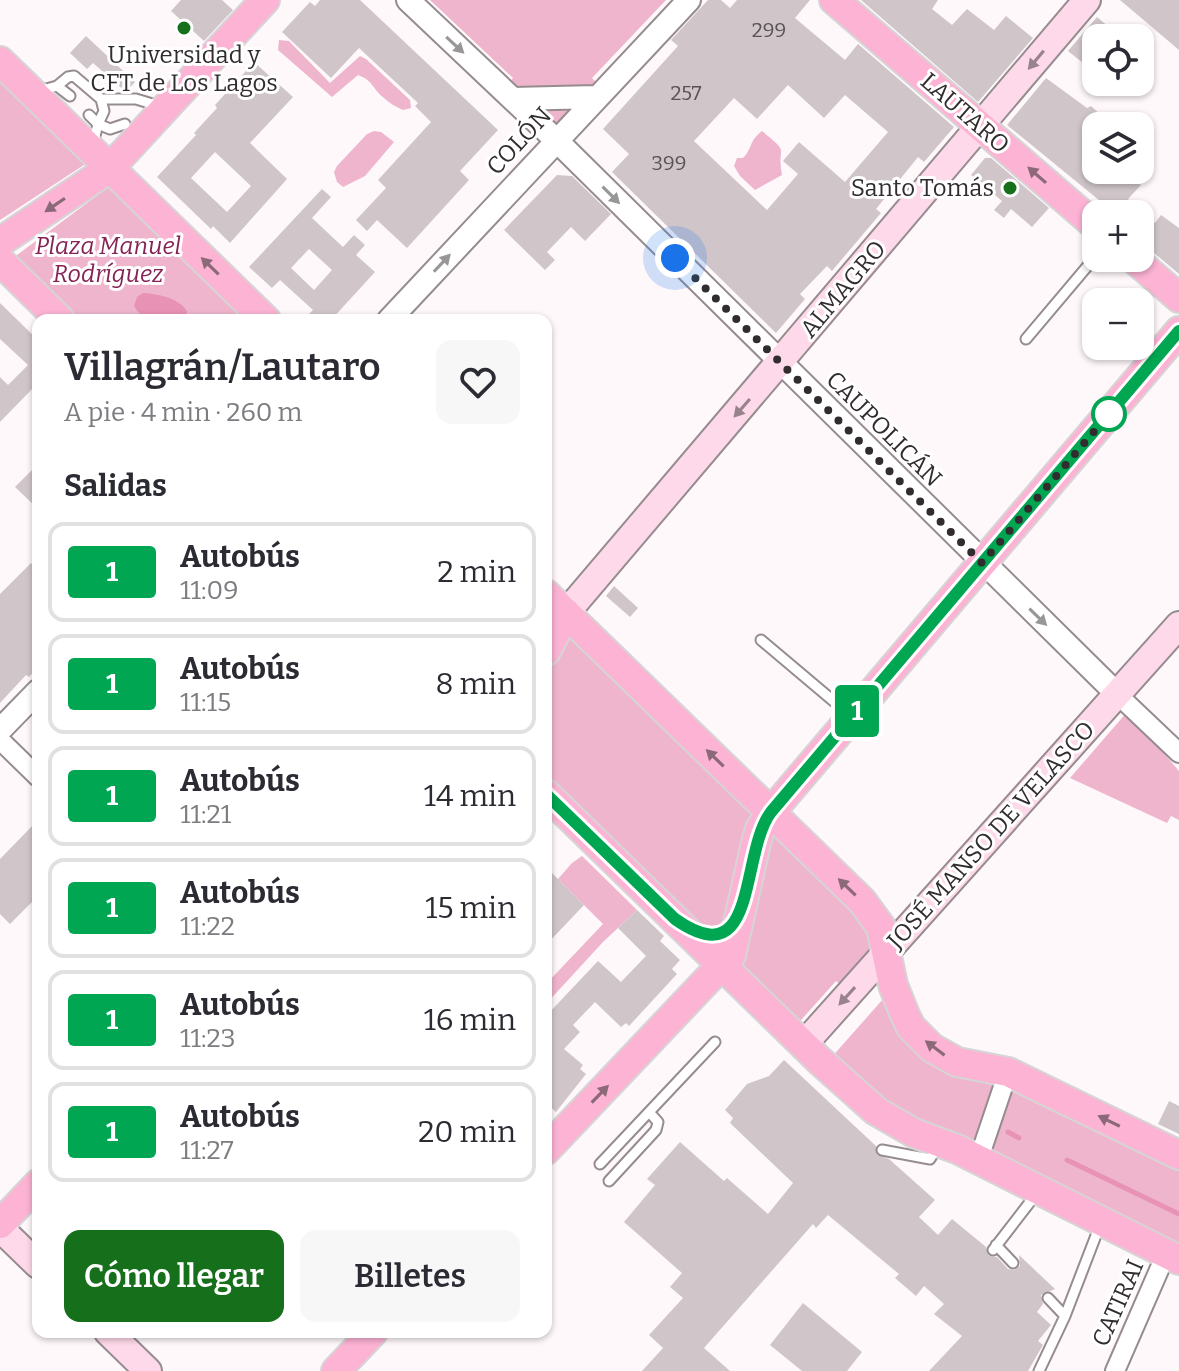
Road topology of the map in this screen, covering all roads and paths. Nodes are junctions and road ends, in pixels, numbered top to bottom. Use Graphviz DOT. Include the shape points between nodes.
graph roads {
  1 [pos="265,0"];
  2 [pos="408,0"];
  3 [pos="689,0"];
  4 [pos="834,0"];
  5 [pos="1087,0"];
  6 [pos="0,61"];
  7 [pos="44,89"];
  8 [pos="70,96"];
  9 [pos="596,97"];
  10 [pos="101,99"];
  11 [pos="513,99"];
  12 [pos="157,106"];
  13 [pos="138,110"];
  14 [pos="89,115"];
  15 [pos="980,127"];
  16 [pos="113,140"];
  17 [pos="556,140"];
  18 [pos="1082,214"];
  19 [pos="0,242"];
  20 [pos="0,261"];
  21 [pos="1083,272"];
  22 [pos="1149,272"];
  23 [pos="1179,298"];
  24 [pos="54,314"];
  25 [pos="261,314"];
  26 [pos="395,314"];
  27 [pos="1179,331"];
  28 [pos="1026,339"];
  29 [pos="1179,348"];
  30 [pos="1154,361"];
  31 [pos="780,362"];
  32 [pos="982,563"];
  33 [pos="553,611"];
  34 [pos="1179,625"];
  35 [pos="761,640"];
  36 [pos="1117,694"];
  37 [pos="32,697"];
  38 [pos="852,717"];
  39 [pos="0,730"];
  40 [pos="0,740"];
  41 [pos="1179,753"];
  42 [pos="32,771"];
  43 [pos="552,800"];
  44 [pos="771,812"];
  45 [pos="739,917"];
  46 [pos="675,919"];
  47 [pos="887,951"];
  48 [pos="723,964"];
  49 [pos="715,1042"];
  50 [pos="804,1044"];
  51 [pos="1008,1072"];
  52 [pos="649,1112"];
  53 [pos="552,1144"];
  54 [pos="882,1150"];
  55 [pos="968,1155"];
  56 [pos="1179,1155"];
  57 [pos="600,1164"];
  58 [pos="609,1181"];
  59 [pos="32,1191"];
  60 [pos="1039,1191"];
  61 [pos="1101,1222"];
  62 [pos="0,1226"];
  63 [pos="1173,1257"];
  64 [pos="32,1259"];
  65 [pos="1013,1263"];
  66 [pos="1048,1298"];
  67 [pos="1065,1316"];
  68 [pos="114,1338"];
  69 [pos="367,1338"];
  70 [pos="148,1371"];
  71 [pos="336,1371"];
  72 [pos="1039,1371"];
  73 [pos="1115,1371"];
  1 -- 12 [label="main road"];
  2 -- 11 [label="street, CAUPOLICÁN, one-way"];
  3 -- 9 [label="street, COLÓN"];
  4 -- 15 [label="main road, LAUTARO"];
  5 -- 15 [label="main road, ALMAGRO, one-way"];
  6 -- 7 [label="main road"];
  7 -- 8 [label="lane"];
  7 -- 10 [label="lane" via="74,76"];
  7 -- 16 [label="main road"];
  9 -- 11 [label="street"];
  9 -- 17 [label="street, COLÓN"];
  10 -- 12 [label="lane" via="136,99"];
  10 -- 16 [label="lane"];
  11 -- 17 [label="street, CAUPOLICÁN"];
  12 -- 13 [label="lane"];
  12 -- 16 [label="main road"];
  14 -- 16 [label="lane"];
  18 -- 15 [label="main road, LAUTARO, one-way"];
  15 -- 31 [label="main road, ALMAGRO"];
  16 -- 19 [label="main road, one-way"];
  25 -- 16 [label="main road, one-way"];
  26 -- 17 [label="street, COLÓN, one-way"];
  17 -- 31 [label="street, CAUPOLICÁN, one-way"];
  20 -- 24 [label="main road"];
  21 -- 28 [label="lane"];
  22 -- 23 [label="main road"];
  27 -- 30 [label="main road"];
  29 -- 30 [label="main road"];
  30 -- 32 [label="main road"];
  31 -- 32 [label="street, CAUPOLICÁN"];
  31 -- 33 [label="main road, ALMAGRO, one-way"];
  32 -- 36 [label="street, CAUPOLICÁN, one-way"];
  32 -- 38 [label="main road"];
  44 -- 33 [label="main road, one-way"];
  34 -- 36 [label="main road, JOSÉ MANSO DE VELASCO"];
  35 -- 38 [label="lane"];
  36 -- 41 [label="street"];
  36 -- 47 [label="main road, JOSÉ MANSO DE VELASCO"];
  37 -- 39 [label="street"];
  38 -- 44 [label="main road"];
  40 -- 42 [label="street"];
  43 -- 46 [label="main road"];
  44 -- 45 [label="main road" via="758,835"];
  47 -- 44 [label="main road, one-way" via="871,912"];
  45 -- 46 [label="main road" via="718,935 692,930"];
  45 -- 48 [label="main road" via="731,955"];
  46 -- 48 [label="main road"];
  47 -- 50 [label="main road, JOSÉ MANSO DE VELASCO, one-way"];
  51 -- 47 [label="main road, one-way" via="957,1062 932,1048 905,1015"];
  48 -- 50 [label="main road"];
  53 -- 48 [label="main road, one-way"];
  49 -- 52 [label="lane"];
  50 -- 55 [label="main road" via="876,1111"];
  51 -- 55 [label="street"];
  56 -- 51 [label="main road, one-way"];
  52 -- 57 [label="lane"];
  52 -- 58 [label="lane" via="658,1122 656,1130"];
  54 -- 55 [label="lane" via="930,1159 936,1147"];
  55 -- 60 [label="main road"];
  59 -- 62 [label="main road"];
  60 -- 61 [label="main road"];
  60 -- 65 [label="lane" via="994,1248"];
  61 -- 63 [label="main road"];
  61 -- 67 [label="lane"];
  62 -- 64 [label="main road"];
  63 -- 73 [label="street, CATIRAI"];
  66 -- 67 [label="lane"];
  67 -- 72 [label="lane"];
  68 -- 70 [label="main road"];
  69 -- 71 [label="main road"];
}
